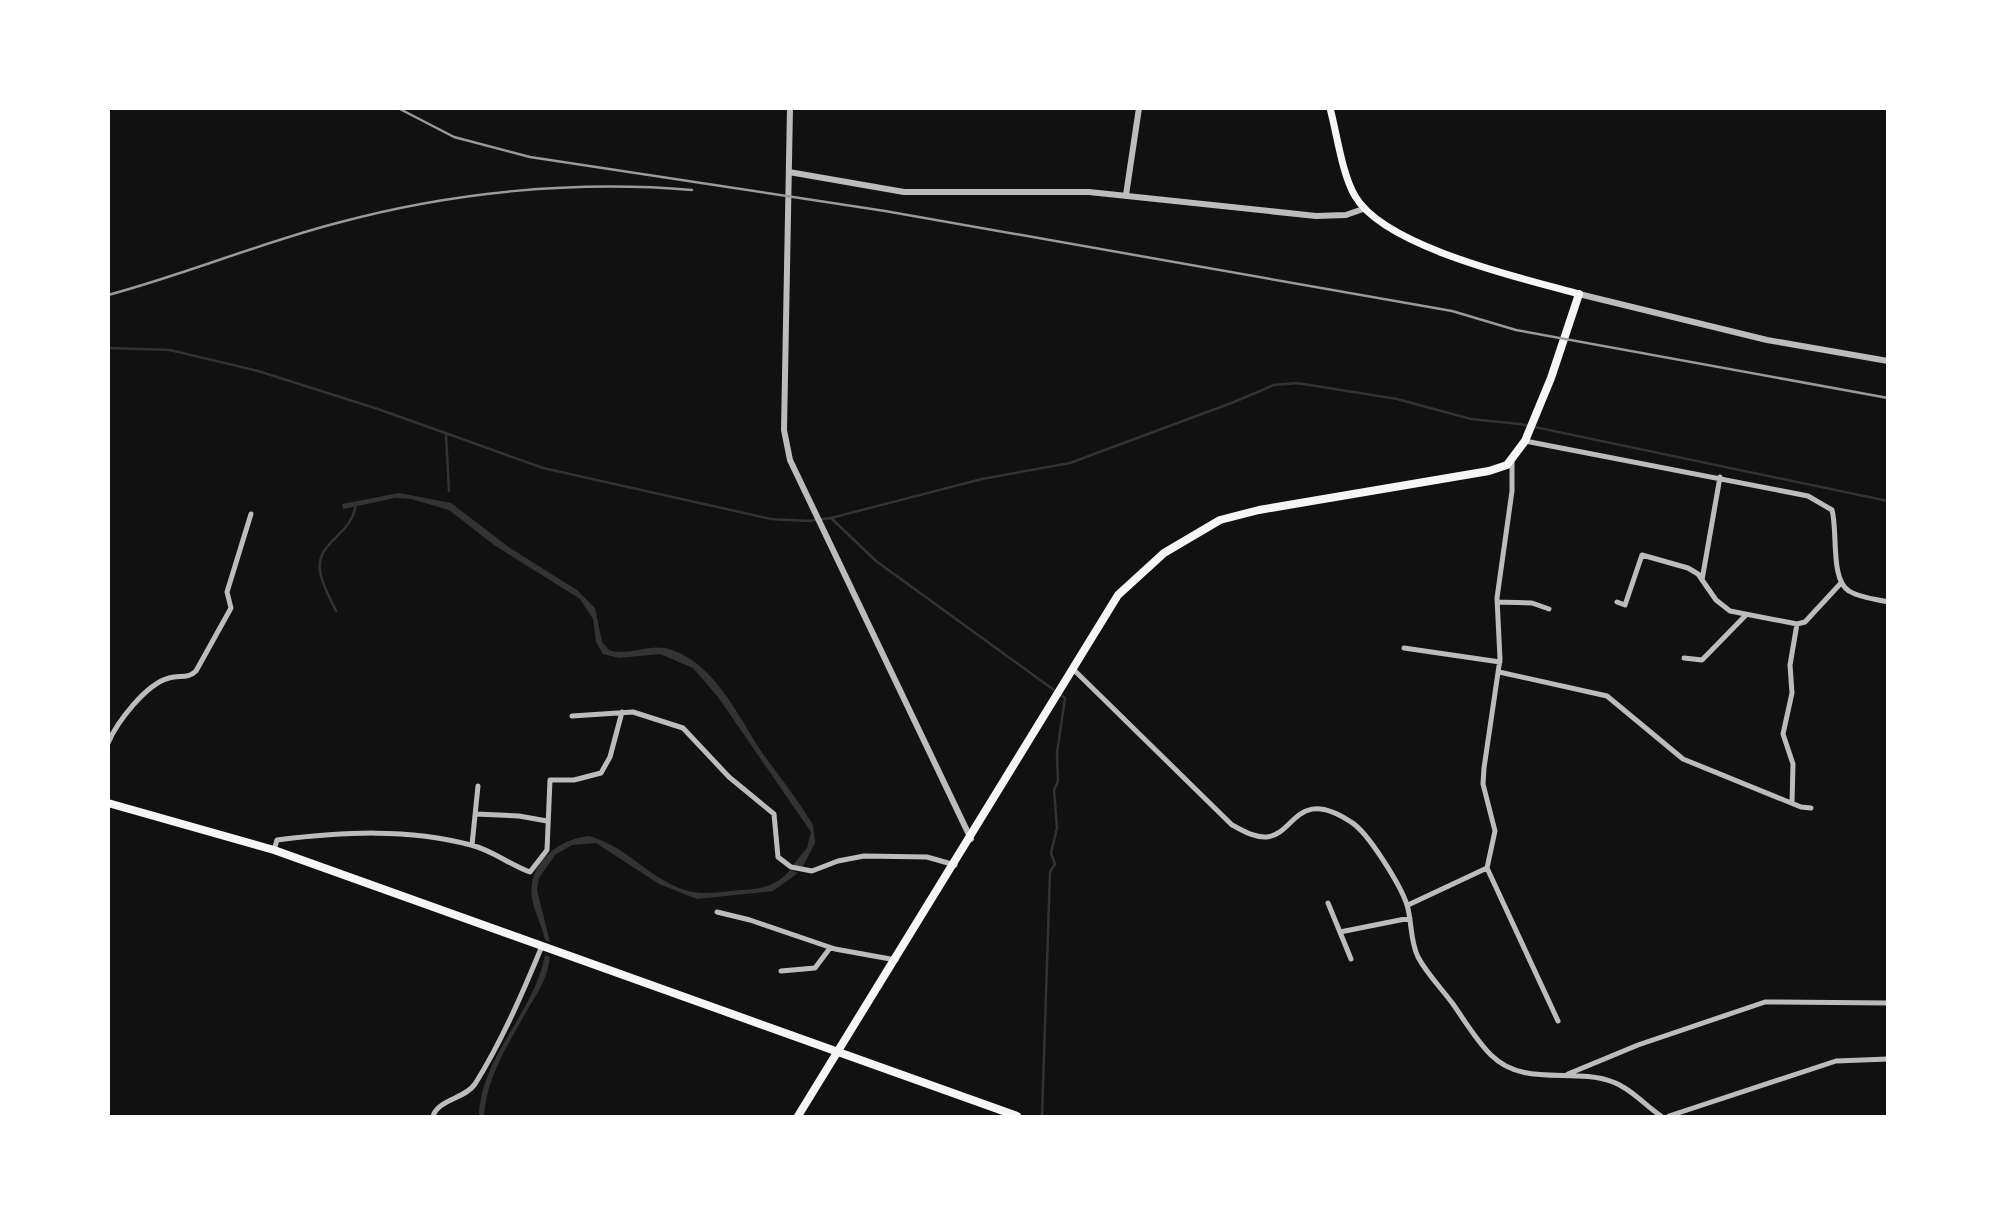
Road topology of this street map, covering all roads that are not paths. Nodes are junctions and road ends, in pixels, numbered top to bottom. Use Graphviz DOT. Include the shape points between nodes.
graph roads {
  1 [pos="790,108"];
  2 [pos="1139,108"];
  3 [pos="1330,108"];
  4 [pos="789,172"];
  5 [pos="1126,195"];
  6 [pos="1363,209"];
  7 [pos="1579,293"];
  8 [pos="1888,361"];
  9 [pos="1525,441"];
  10 [pos="1512,460"];
  11 [pos="1720,477"];
  12 [pos="251,514"];
  13 [pos="1702,580"];
  14 [pos="1841,583"];
  15 [pos="1497,602"];
  16 [pos="1617,602"];
  17 [pos="1888,602"];
  18 [pos="1549,609"];
  19 [pos="1745,615"];
  20 [pos="1797,624"];
  21 [pos="1404,648"];
  22 [pos="1684,658"];
  23 [pos="1500,662"];
  24 [pos="1073,670"];
  25 [pos="1499,672"];
  26 [pos="622,712"];
  27 [pos="572,716"];
  28 [pos="108,743"];
  29 [pos="478,786"];
  30 [pos="108,803"];
  31 [pos="1792,803"];
  32 [pos="1811,808"];
  33 [pos="476,814"];
  34 [pos="547,821"];
  35 [pos="971,839"];
  36 [pos="472,845"];
  37 [pos="274,850"];
  38 [pos="955,865"];
  39 [pos="1487,868"];
  40 [pos="1328,903"];
  41 [pos="1408,905"];
  42 [pos="717,912"];
  43 [pos="1410,918"];
  44 [pos="1340,932"];
  45 [pos="542,946"];
  46 [pos="830,948"];
  47 [pos="1351,958"];
  48 [pos="896,960"];
  49 [pos="781,971"];
  50 [pos="1888,1003"];
  51 [pos="1558,1021"];
  52 [pos="838,1054"];
  53 [pos="1888,1059"];
  54 [pos="1567,1074"];
  55 [pos="433,1116"];
  56 [pos="798,1116"];
  57 [pos="1017,1116"];
  58 [pos="1661,1116"];
  59 [pos="1669,1116"];
  1 -- 4 [label="street"];
  2 -- 5 [label="street"];
  3 -- 6 [label="main road" via="1353,194"];
  4 -- 5 [label="street" via="904,192"];
  4 -- 35 [label="street" via="784,430 790,460"];
  5 -- 6 [label="street" via="1316,216"];
  6 -- 7 [label="main road" via="1444,254"];
  7 -- 8 [label="street" via="1767,340"];
  7 -- 9 [label="main road"];
  9 -- 10 [label="main road"];
  9 -- 11 [label="street"];
  10 -- 15 [label="street"];
  10 -- 24 [label="main road" via="1489,471 1220,520 1135,576 1118,595"];
  11 -- 13 [label="street"];
  11 -- 14 [label="street" via="1808,496 1832,510"];
  12 -- 28 [label="street" via="227,592 231,608 196,671 189,677 161,681 126,714"];
  13 -- 16 [label="street" via="1688,568 1642,555 1626,605"];
  13 -- 19 [label="street" via="1723,605"];
  14 -- 17 [label="street" via="1848,591"];
  14 -- 20 [label="street" via="1805,622"];
  15 -- 18 [label="street" via="1532,603"];
  15 -- 23 [label="street"];
  19 -- 20 [label="street"];
  19 -- 22 [label="street" via="1702,660"];
  20 -- 31 [label="street" via="1790,664 1792,693 1783,734 1793,764"];
  21 -- 23 [label="street"];
  23 -- 25 [label="street"];
  24 -- 35 [label="main road"];
  24 -- 41 [label="street" via="1232,825 1266,837 1310,809 1351,821 1394,876"];
  25 -- 31 [label="street" via="1607,696 1684,759"];
  25 -- 39 [label="street" via="1483,784 1495,831"];
  26 -- 27 [label="street"];
  26 -- 34 [label="street" via="601,773 550,780"];
  26 -- 38 [label="street" via="675,724 688,732 716,765 774,814 778,857 791,867 812,871 864,856 926,857"];
  29 -- 33 [label="street"];
  30 -- 37 [label="main road"];
  31 -- 32 [label="street"];
  33 -- 34 [label="street"];
  33 -- 36 [label="street"];
  34 -- 36 [label="street" via="547,850 530,872"];
  35 -- 38 [label="main road"];
  36 -- 37 [label="street" via="421,834 360,834 277,840"];
  37 -- 45 [label="main road"];
  38 -- 48 [label="main road"];
  39 -- 41 [label="street"];
  39 -- 51 [label="street"];
  40 -- 44 [label="street"];
  41 -- 43 [label="street"];
  42 -- 46 [label="street"];
  43 -- 44 [label="street"];
  43 -- 54 [label="street" via="1418,957 1493,1057 1522,1073"];
  44 -- 47 [label="street"];
  45 -- 52 [label="main road"];
  45 -- 55 [label="street" via="526,990 474,1085"];
  46 -- 48 [label="street"];
  46 -- 49 [label="street" via="815,968"];
  48 -- 52 [label="main road"];
  50 -- 54 [label="street" via="1765,1003"];
  52 -- 56 [label="main road"];
  52 -- 57 [label="main road"];
  53 -- 59 [label="street" via="1836,1061"];
  54 -- 58 [label="street" via="1618,1084"];
}
